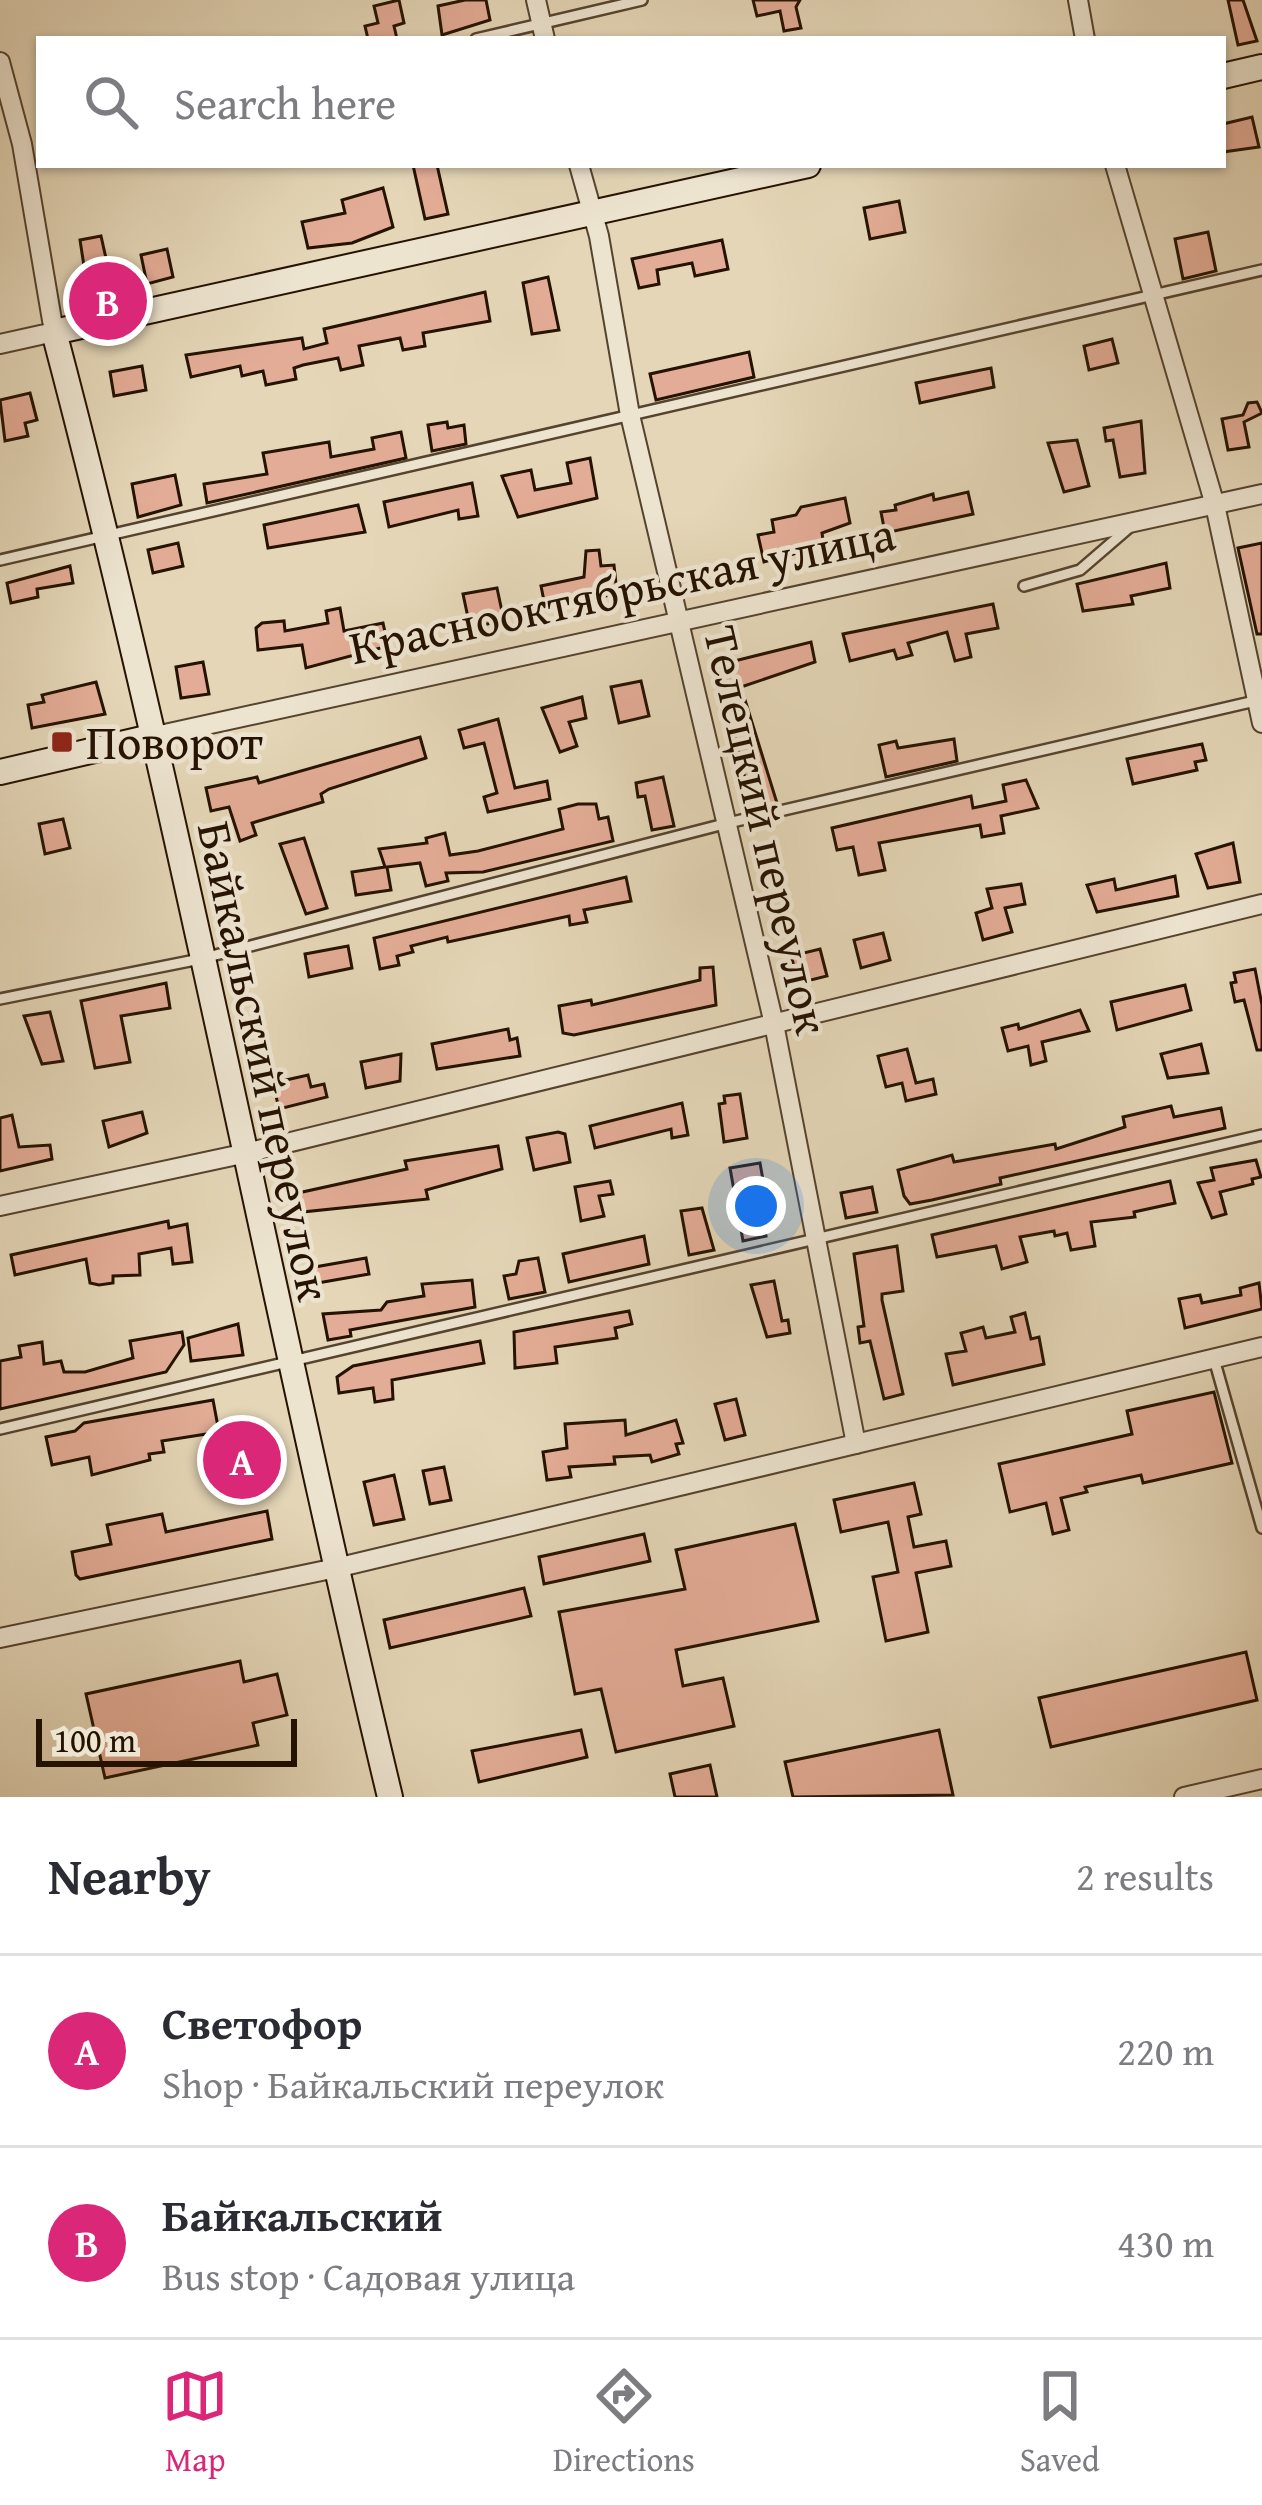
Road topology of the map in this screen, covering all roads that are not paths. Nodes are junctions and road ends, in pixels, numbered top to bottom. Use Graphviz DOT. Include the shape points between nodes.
graph roads {
  1 [pos="536,0"];
  2 [pos="643,0"];
  3 [pos="1078,0"];
  4 [pos="543,32"];
  5 [pos="505,36"];
  6 [pos="1084,36"];
  7 [pos="0,62"];
  8 [pos="1262,68"];
  9 [pos="1226,75"];
  10 [pos="31,142"];
  11 [pos="580,168"];
  12 [pos="794,168"];
  13 [pos="1116,168"];
  14 [pos="592,212"];
  15 [pos="1262,270"];
  16 [pos="1154,295"];
  17 [pos="54,332"];
  18 [pos="0,344"];
  19 [pos="630,415"];
  20 [pos="1262,494"];
  21 [pos="1215,505"];
  22 [pos="1134,522"];
  23 [pos="107,535"];
  24 [pos="0,560"];
  25 [pos="1024,586"];
  26 [pos="679,620"];
  27 [pos="1259,700"];
  28 [pos="1262,723"];
  29 [pos="151,737"];
  30 [pos="0,772"];
  31 [pos="728,823"];
  32 [pos="1262,904"];
  33 [pos="200,959"];
  34 [pos="0,999"];
  35 [pos="774,1024"];
  36 [pos="1262,1135"];
  37 [pos="242,1154"];
  38 [pos="0,1205"];
  39 [pos="813,1239"];
  40 [pos="1262,1348"];
  41 [pos="1214,1359"];
  42 [pos="287,1361"];
  43 [pos="0,1429"];
  44 [pos="856,1444"];
  45 [pos="1262,1528"];
  46 [pos="336,1568"];
  47 [pos="0,1638"];
  48 [pos="1262,1779"];
  49 [pos="390,1797"];
  50 [pos="1184,1797"];
  1 -- 4 [label="street"];
  2 -- 4 [label="lane"];
  3 -- 6 [label="street"];
  4 -- 5 [label="lane"];
  7 -- 10 [label="street, Байкальский переулок"];
  8 -- 9 [label="main road"];
  10 -- 17 [label="street, Байкальский переулок"];
  11 -- 14 [label="street, Телецкий переулок"];
  12 -- 14 [label="main road"];
  13 -- 16 [label="street"];
  14 -- 17 [label="main road"];
  14 -- 19 [label="street, Телецкий переулок"];
  15 -- 16 [label="lane"];
  16 -- 19 [label="lane"];
  16 -- 21 [label="street"];
  17 -- 18 [label="street"];
  17 -- 23 [label="main road, Байкальский переулок"];
  19 -- 23 [label="lane"];
  19 -- 26 [label="street, Телецкий переулок"];
  20 -- 21 [label="street, Краснооктябрьская улица"];
  21 -- 22 [label="street, Краснооктябрьская улица"];
  21 -- 27 [label="street"];
  22 -- 25 [label="lane" via="1080,570"];
  22 -- 26 [label="street, Краснооктябрьская улица"];
  23 -- 24 [label="lane"];
  23 -- 29 [label="main road, Байкальский переулок"];
  26 -- 29 [label="street, Краснооктябрьская улица"];
  26 -- 31 [label="street, Телецкий переулок"];
  27 -- 28 [label="street"];
  27 -- 31 [label="lane"];
  29 -- 30 [label="main road, Краснооктябрьская улица"];
  29 -- 33 [label="main road, Байкальский переулок"];
  31 -- 33 [label="lane"];
  31 -- 35 [label="street, Телецкий переулок"];
  32 -- 35 [label="street"];
  33 -- 34 [label="lane"];
  33 -- 37 [label="main road, Байкальский переулок"];
  35 -- 37 [label="street"];
  35 -- 39 [label="street, Телецкий переулок"];
  36 -- 39 [label="lane"];
  37 -- 38 [label="street"];
  37 -- 42 [label="main road, Байкальский переулок"];
  39 -- 42 [label="lane"];
  39 -- 44 [label="street, Телецкий переулок"];
  40 -- 41 [label="street"];
  41 -- 44 [label="street"];
  41 -- 45 [label="lane"];
  42 -- 43 [label="lane"];
  42 -- 46 [label="main road, Байкальский переулок"];
  44 -- 46 [label="street"];
  46 -- 47 [label="street"];
  46 -- 49 [label="main road, Байкальский переулок"];
  48 -- 50 [label="street"];
}
